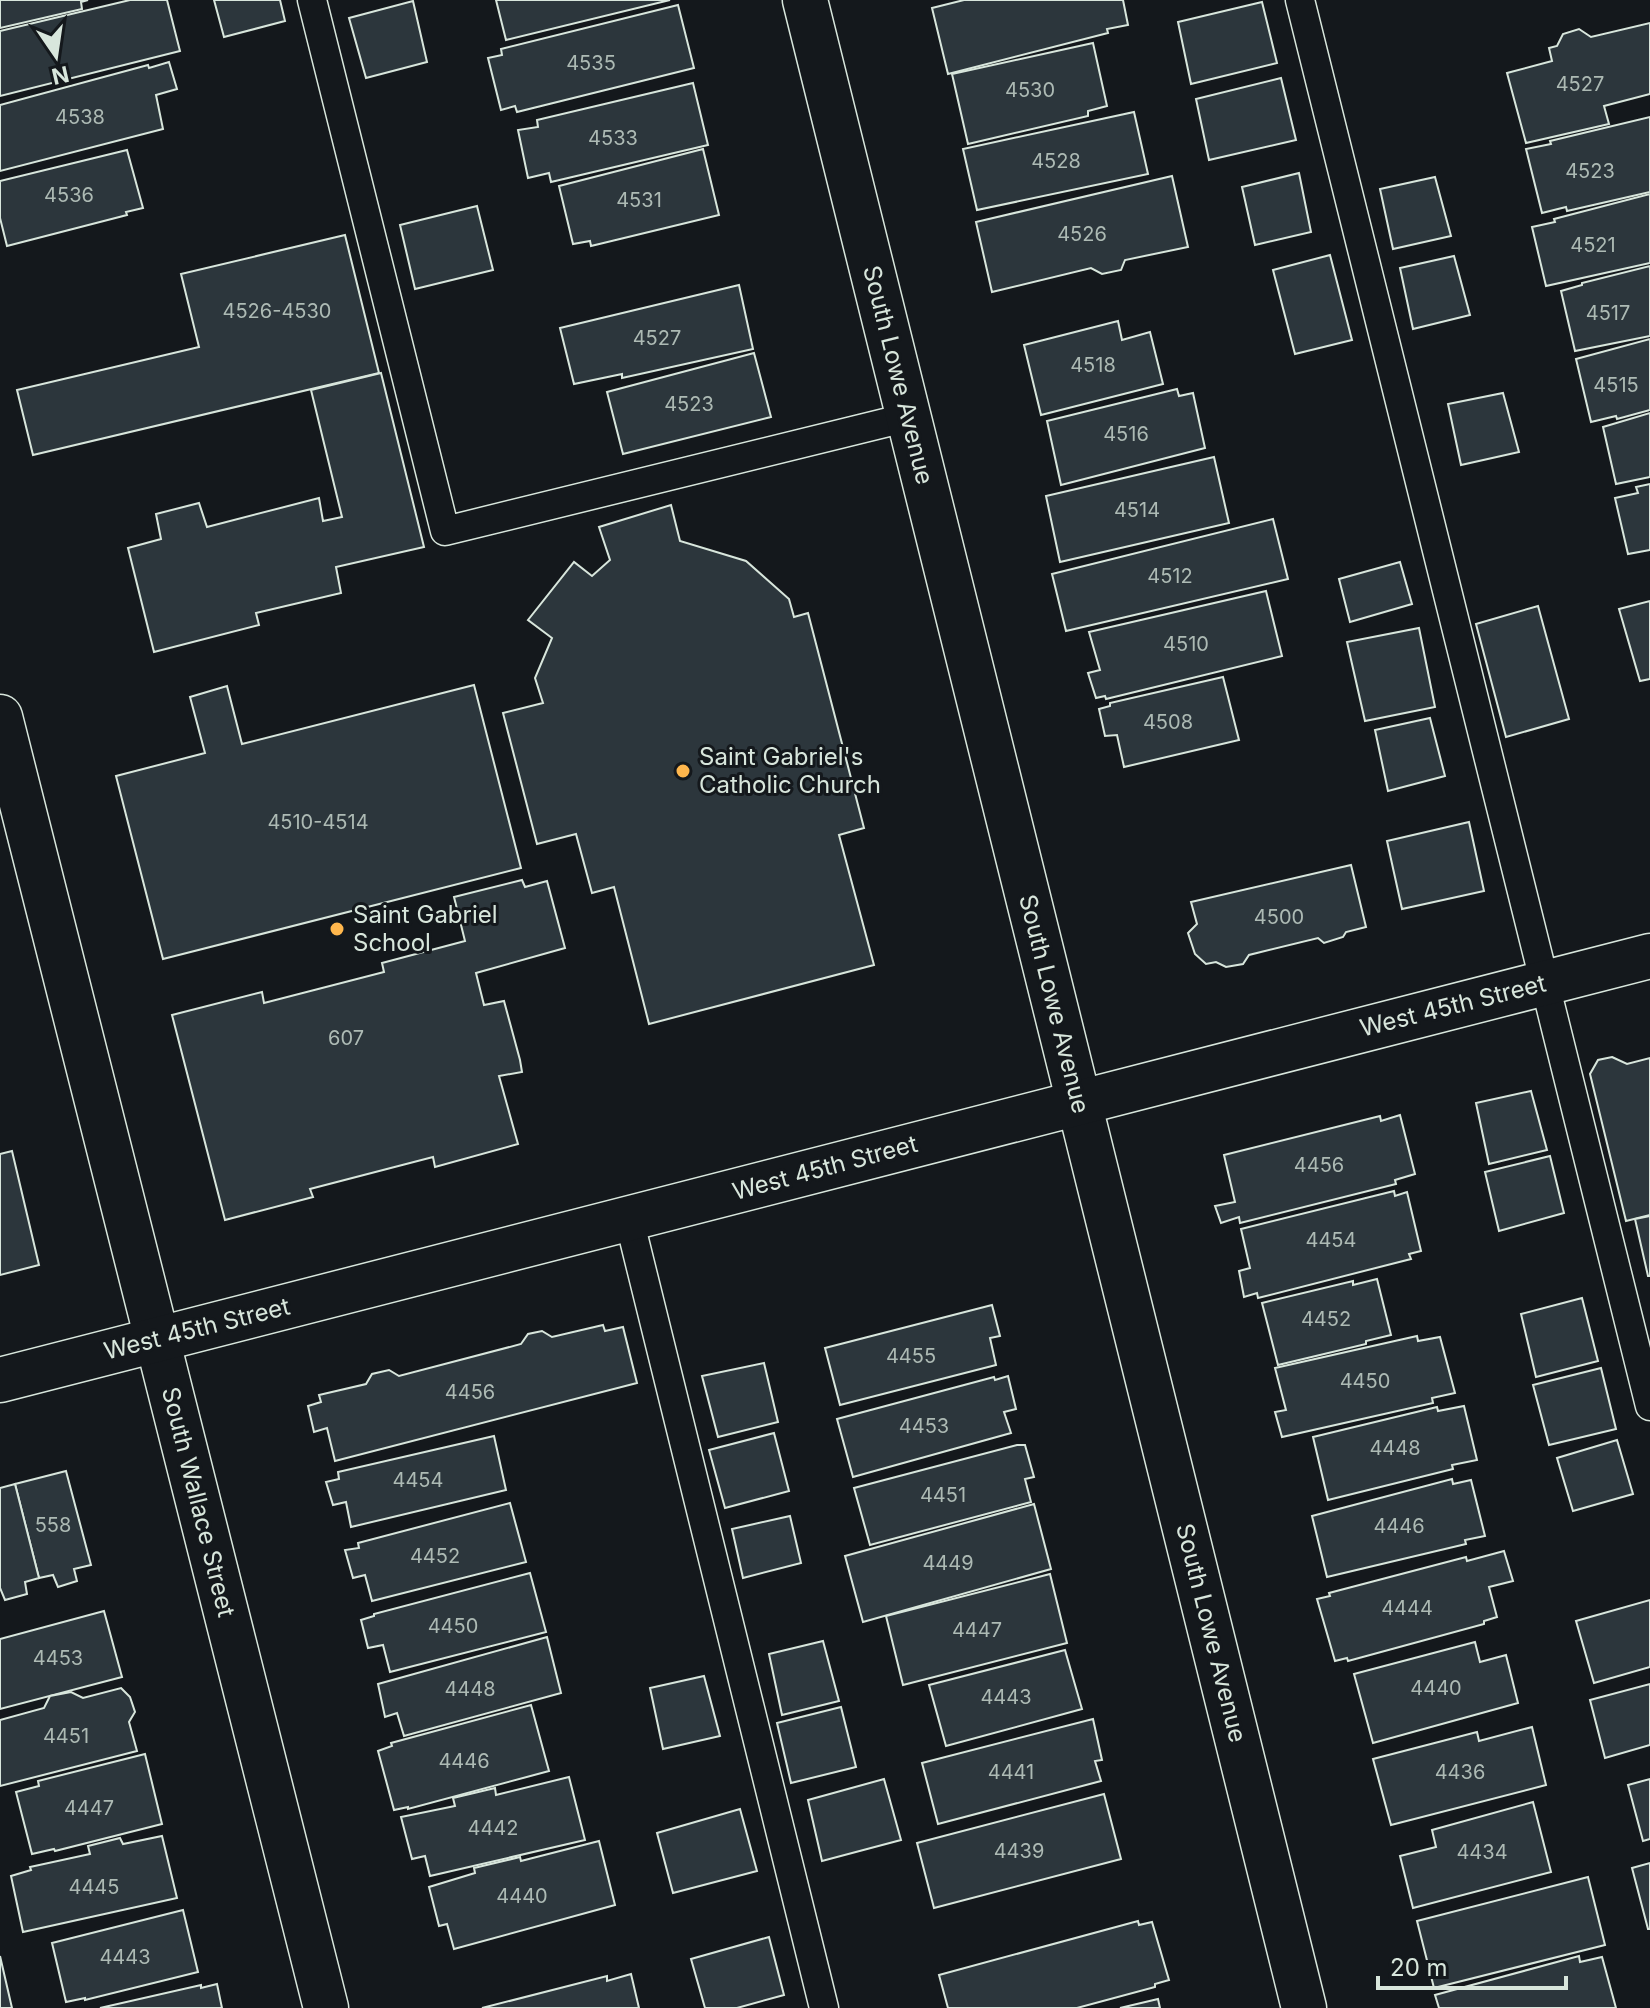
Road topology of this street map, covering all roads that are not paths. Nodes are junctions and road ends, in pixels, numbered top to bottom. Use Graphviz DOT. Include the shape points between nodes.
graph roads {
  1 [pos="312,0"];
  2 [pos="805,0"];
  3 [pos="1300,0"];
  4 [pos="909,417"];
  5 [pos="0,717"];
  6 [pos="1650,956"];
  7 [pos="1545,983"];
  8 [pos="1079,1103"];
  9 [pos="629,1219"];
  10 [pos="157,1340"];
  11 [pos="0,1380"];
  12 [pos="1650,1406"];
  13 [pos="326,2008"];
  14 [pos="824,2008"];
  15 [pos="1304,2008"];
  1 -- 4 [label="lane" via="445,531"];
  2 -- 4 [label="street, South Lowe Avenue"];
  3 -- 7 [label="lane"];
  4 -- 8 [label="street, South Lowe Avenue"];
  5 -- 10 [label="street, South Wallace Street"];
  6 -- 7 [label="street, West 45th Street"];
  7 -- 8 [label="street, West 45th Street"];
  7 -- 12 [label="lane"];
  8 -- 9 [label="street, West 45th Street"];
  8 -- 15 [label="street, South Lowe Avenue"];
  9 -- 10 [label="street, West 45th Street"];
  9 -- 14 [label="lane"];
  10 -- 11 [label="street, West 45th Street"];
  10 -- 13 [label="street, South Wallace Street"];
}
